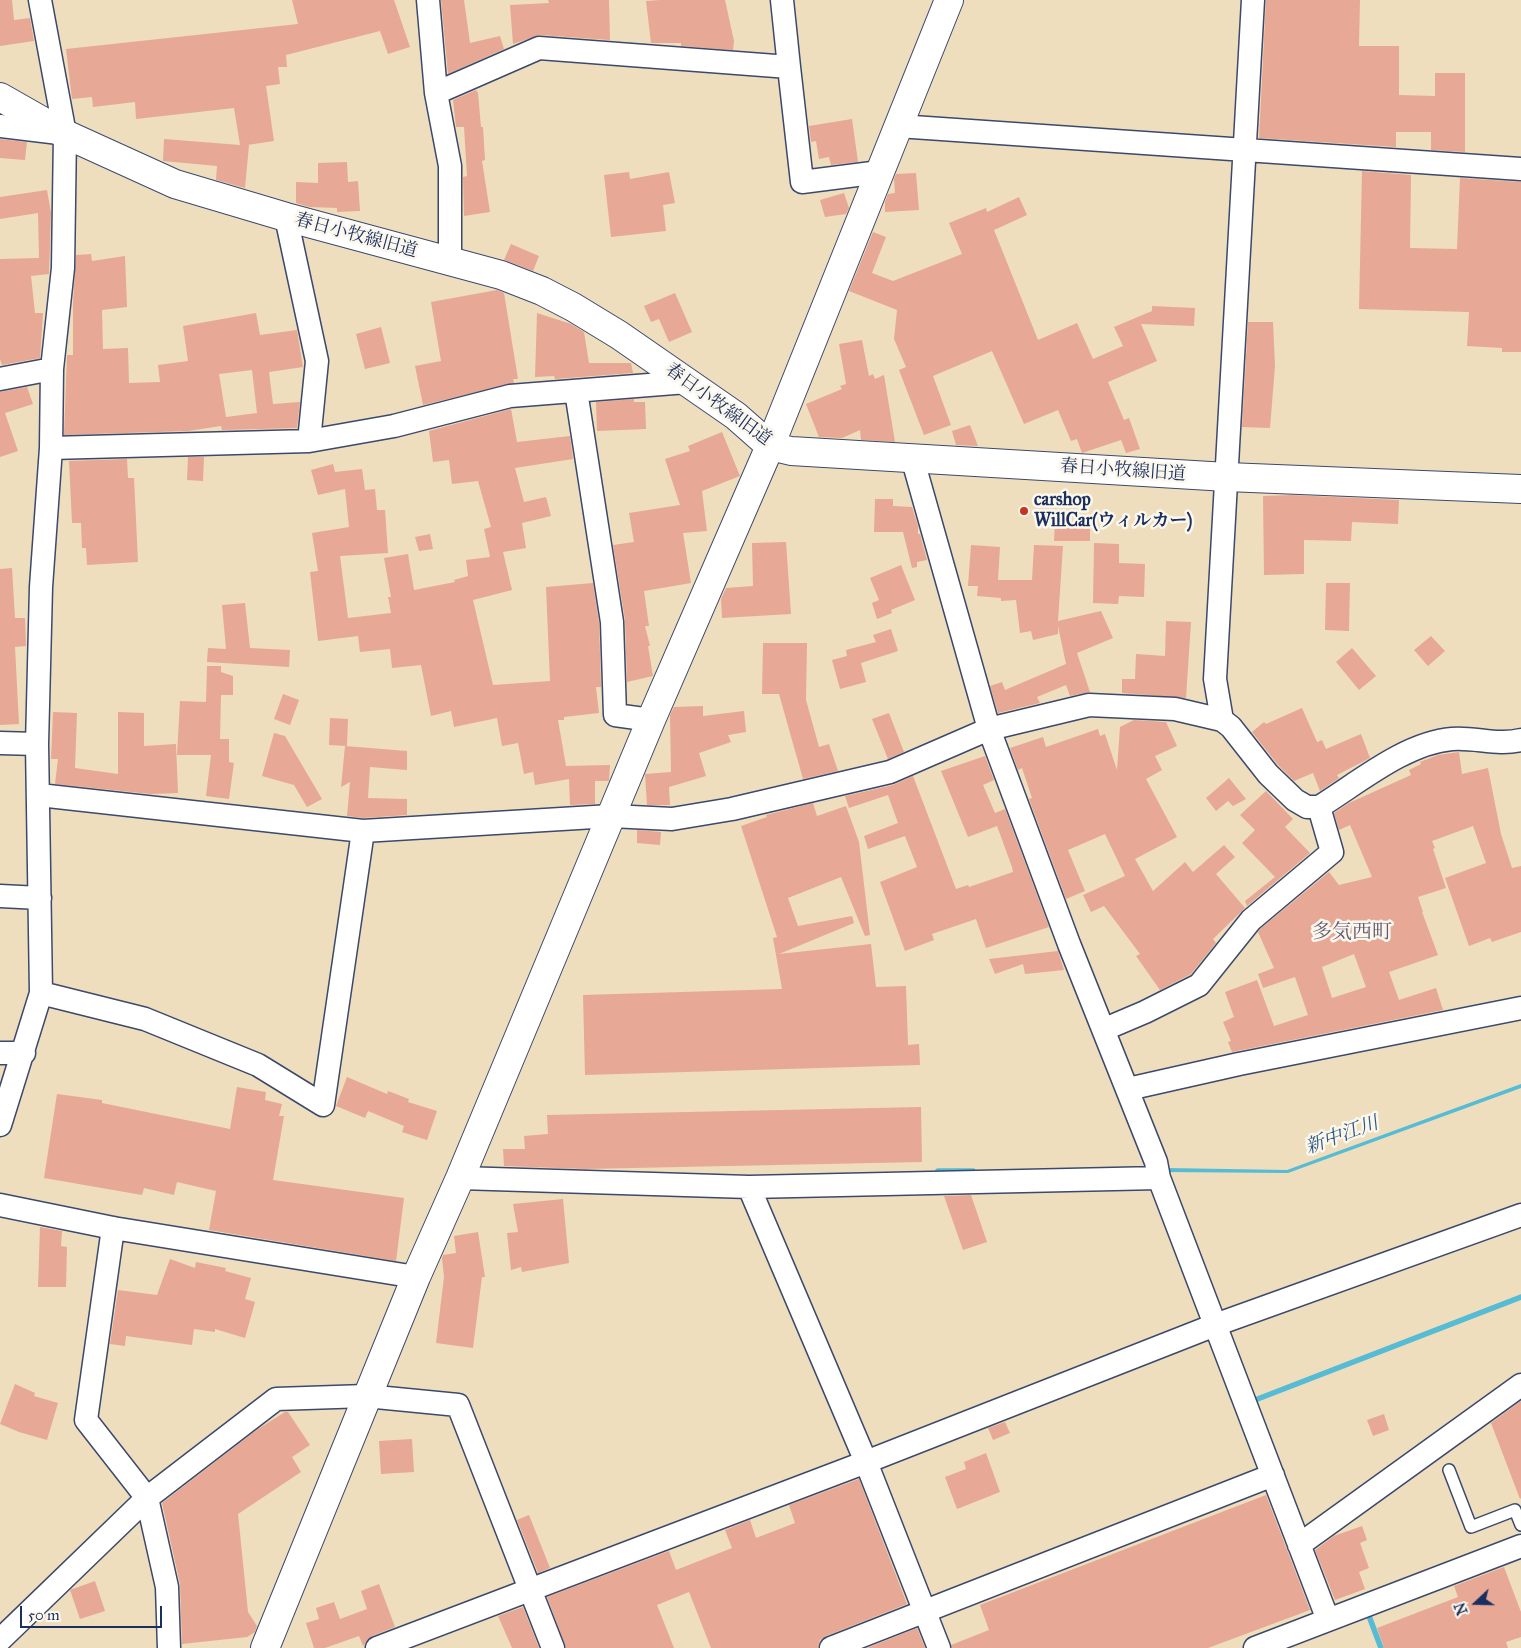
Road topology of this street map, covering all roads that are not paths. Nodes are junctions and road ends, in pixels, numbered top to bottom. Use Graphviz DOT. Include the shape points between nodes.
graph roads {
  1 [pos="40,0"];
  2 [pos="428,0"];
  3 [pos="782,0"];
  4 [pos="949,0"];
  5 [pos="1253,0"];
  6 [pos="789,67"];
  7 [pos="436,93"];
  8 [pos="0,97"];
  9 [pos="0,126"];
  10 [pos="898,126"];
  11 [pos="65,134"];
  12 [pos="1244,151"];
  13 [pos="1521,169"];
  14 [pos="880,172"];
  15 [pos="286,217"];
  16 [pos="450,261"];
  17 [pos="52,369"];
  18 [pos="0,379"];
  19 [pos="687,382"];
  20 [pos="576,391"];
  21 [pos="309,441"];
  22 [pos="770,446"];
  23 [pos="51,448"];
  24 [pos="912,457"];
  25 [pos="1227,477"];
  26 [pos="1521,489"];
  27 [pos="651,720"];
  28 [pos="1222,720"];
  29 [pos="989,729"];
  30 [pos="1521,740"];
  31 [pos="0,744"];
  32 [pos="37,744"];
  33 [pos="39,795"];
  34 [pos="1319,807"];
  35 [pos="611,816"];
  36 [pos="363,831"];
  37 [pos="0,896"];
  38 [pos="40,898"];
  39 [pos="41,993"];
  40 [pos="1521,1008"];
  41 [pos="1104,1029"];
  42 [pos="0,1053"];
  43 [pos="24,1053"];
  44 [pos="1128,1089"];
  45 [pos="0,1125"];
  46 [pos="460,1178"];
  47 [pos="1159,1178"];
  48 [pos="749,1187"];
  49 [pos="0,1205"];
  50 [pos="1521,1215"];
  51 [pos="113,1228"];
  52 [pos="416,1276"];
  53 [pos="1215,1325"];
  54 [pos="1521,1385"];
  55 [pos="366,1396"];
  56 [pos="866,1462"];
  57 [pos="1449,1470"];
  58 [pos="1273,1475"];
  59 [pos="147,1498"];
  60 [pos="1521,1525"];
  61 [pos="1299,1545"];
  62 [pos="1521,1546"];
  63 [pos="530,1590"];
  64 [pos="924,1612"];
  65 [pos="1328,1620"];
  66 [pos="0,1640"];
  67 [pos="169,1648"];
  68 [pos="265,1648"];
  69 [pos="377,1648"];
  70 [pos="553,1648"];
  71 [pos="831,1648"];
  72 [pos="939,1648"];
  73 [pos="1255,1648"];
  1 -- 11 [label="street"];
  2 -- 7 [label="street"];
  3 -- 6 [label="street"];
  4 -- 10 [label="street"];
  5 -- 12 [label="street"];
  6 -- 7 [label="street" via="539,48"];
  6 -- 14 [label="street" via="802,182"];
  7 -- 16 [label="street" via="450,166"];
  8 -- 11 [label="street, 春日小牧線旧道"];
  9 -- 11 [label="street"];
  10 -- 12 [label="street"];
  10 -- 14 [label="street"];
  11 -- 15 [label="street, 春日小牧線旧道" via="175,184"];
  11 -- 17 [label="street" via="63,268"];
  12 -- 13 [label="street"];
  12 -- 25 [label="street"];
  14 -- 22 [label="street"];
  15 -- 16 [label="street, 春日小牧線旧道"];
  15 -- 21 [label="street" via="317,360"];
  16 -- 19 [label="street, 春日小牧線旧道" via="501,275 573,307"];
  17 -- 18 [label="street"];
  17 -- 23 [label="street"];
  19 -- 20 [label="street"];
  19 -- 22 [label="street, 春日小牧線旧道" via="736,416"];
  20 -- 21 [label="street" via="510,396 394,426"];
  20 -- 27 [label="street" via="612,622 615,715"];
  21 -- 23 [label="street"];
  22 -- 24 [label="street, 春日小牧線旧道" via="791,451"];
  22 -- 27 [label="street"];
  23 -- 32 [label="street" via="41,587"];
  24 -- 25 [label="street, 春日小牧線旧道"];
  24 -- 29 [label="street"];
  25 -- 26 [label="street, 春日小牧線旧道"];
  25 -- 28 [label="street" via="1216,679"];
  27 -- 35 [label="street"];
  28 -- 29 [label="street" via="1176,709 1089,705"];
  28 -- 34 [label="street" via="1232,727 1268,774 1295,800 1307,807"];
  29 -- 35 [label="street" via="890,772 741,807 672,819"];
  29 -- 41 [label="street"];
  30 -- 34 [label="street" via="1452,739 1410,750"];
  31 -- 32 [label="street"];
  32 -- 33 [label="street"];
  33 -- 36 [label="street"];
  33 -- 38 [label="street"];
  34 -- 41 [label="street" via="1332,852 1251,920 1199,985"];
  35 -- 36 [label="street"];
  35 -- 46 [label="street"];
  36 -- 39 [label="street" via="323,1105 258,1065 145,1019"];
  37 -- 38 [label="street"];
  38 -- 39 [label="street"];
  39 -- 43 [label="street"];
  40 -- 44 [label="street"];
  41 -- 44 [label="street"];
  42 -- 43 [label="street"];
  43 -- 45 [label="street"];
  44 -- 47 [label="street"];
  46 -- 48 [label="street"];
  46 -- 52 [label="street"];
  47 -- 48 [label="street"];
  47 -- 53 [label="street"];
  48 -- 56 [label="street"];
  49 -- 51 [label="street"];
  50 -- 53 [label="street"];
  51 -- 52 [label="street"];
  51 -- 59 [label="street" via="86,1420"];
  52 -- 55 [label="street"];
  53 -- 56 [label="street"];
  53 -- 58 [label="street"];
  54 -- 61 [label="street"];
  55 -- 59 [label="street" via="276,1399"];
  55 -- 63 [label="street" via="458,1405"];
  55 -- 68 [label="street"];
  56 -- 63 [label="street"];
  56 -- 64 [label="street"];
  57 -- 60 [label="lane" via="1471,1527 1515,1510"];
  58 -- 61 [label="street"];
  58 -- 64 [label="street"];
  59 -- 66 [label="street"];
  59 -- 67 [label="street" via="167,1587"];
  61 -- 65 [label="street"];
  62 -- 65 [label="street"];
  63 -- 69 [label="street"];
  63 -- 70 [label="street"];
  64 -- 71 [label="street"];
  64 -- 72 [label="street"];
  65 -- 73 [label="street"];
}
